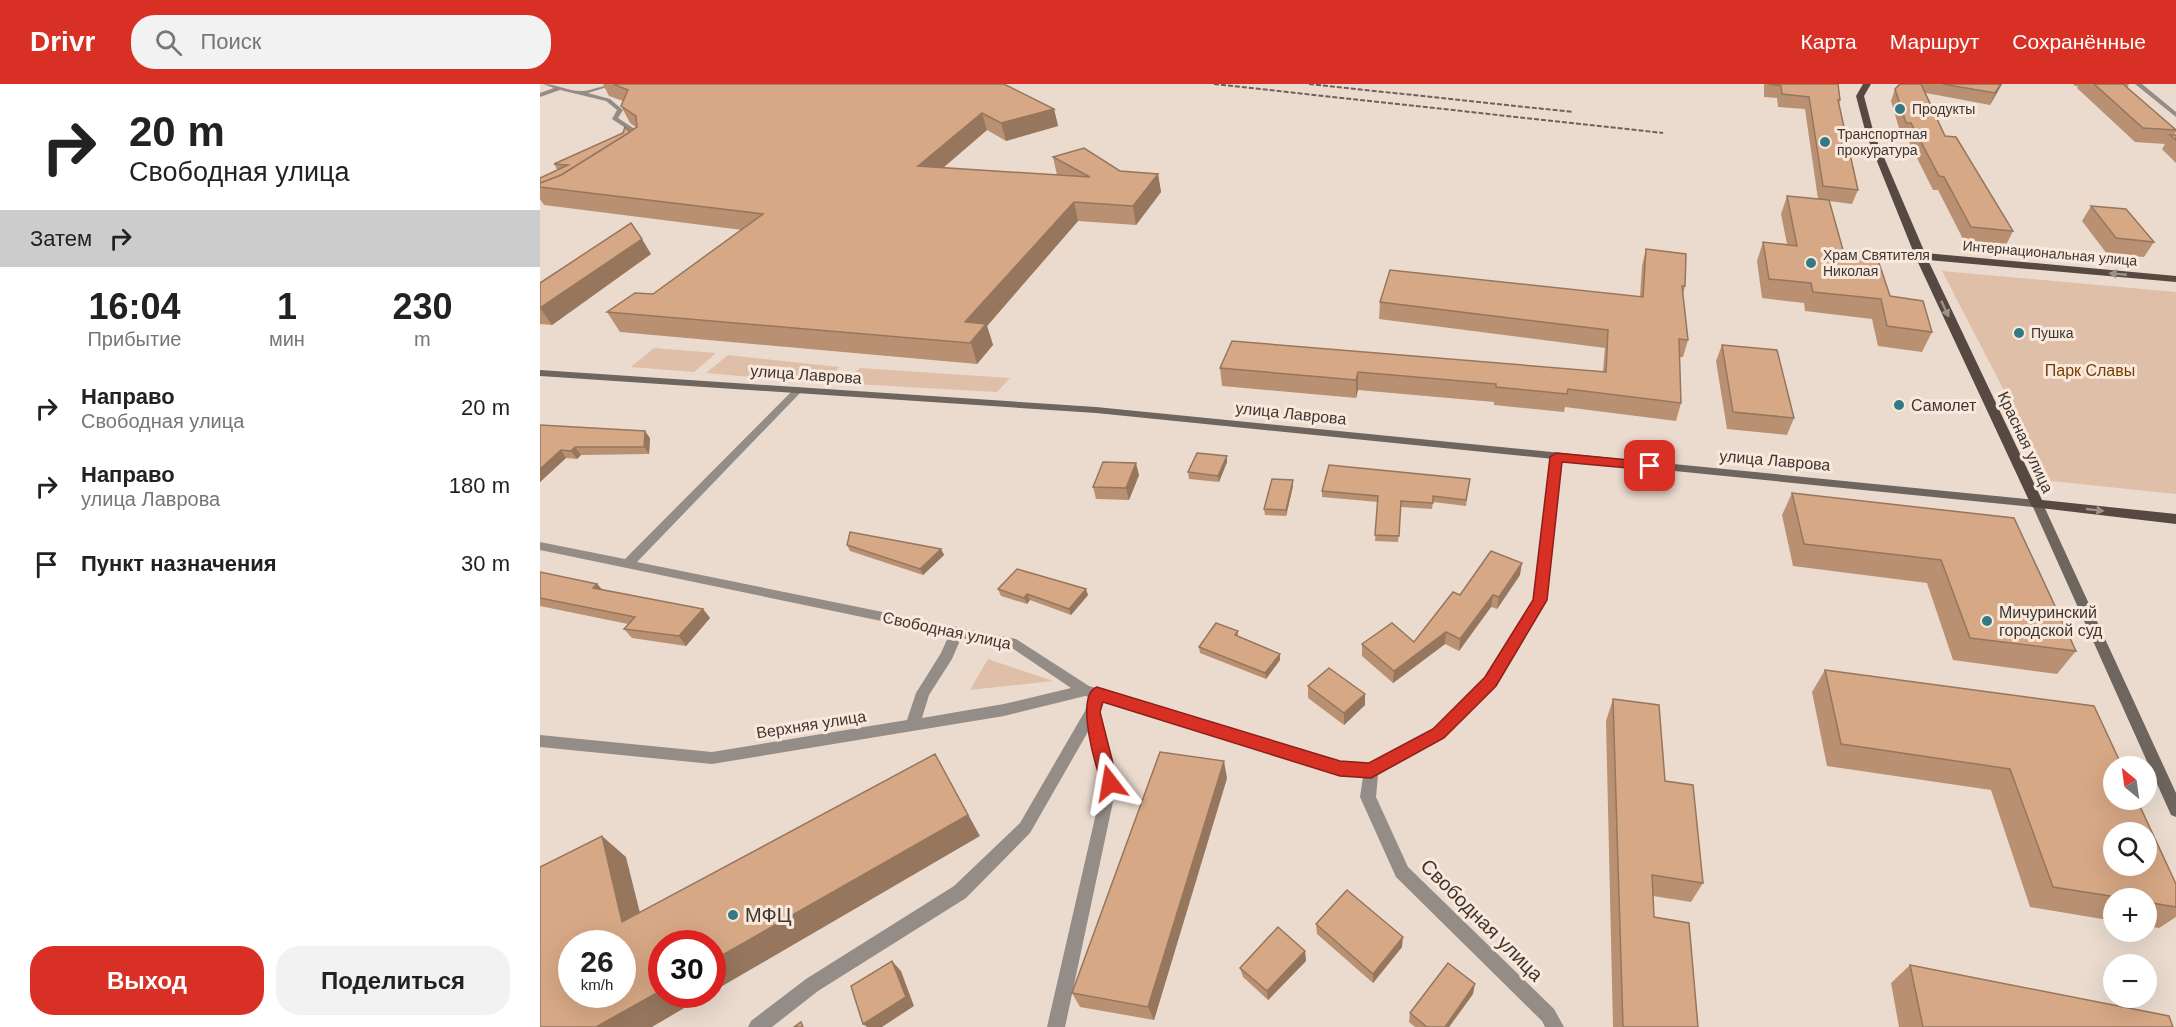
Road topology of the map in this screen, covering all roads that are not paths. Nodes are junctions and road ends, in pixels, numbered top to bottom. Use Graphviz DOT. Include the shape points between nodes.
graph roads {
  1 [pos="546,84"];
  2 [pos="572,84"];
  3 [pos="614,84"];
  4 [pos="1867,84"];
  5 [pos="2138,84"];
  6 [pos="559,88"];
  7 [pos="581,93"];
  8 [pos="540,95"];
  9 [pos="2176,115"];
  10 [pos="634,149"];
  11 [pos="1920,256"];
  12 [pos="2176,279"];
  13 [pos="540,373"];
  14 [pos="798,390"];
  15 [pos="1556,457"];
  16 [pos="2037,504"];
  17 [pos="2176,519"];
  18 [pos="540,546"];
  19 [pos="627,564"];
  20 [pos="957,632"];
  21 [pos="1091,692"];
  22 [pos="1092,712"];
  23 [pos="912,726"];
  24 [pos="540,741"];
  25 [pos="1371,771"];
  26 [pos="2176,810"];
  27 [pos="757,1027"];
  28 [pos="1056,1027"];
  29 [pos="1555,1027"];
  1 -- 6 [label="street"];
  2 -- 6 [label="street"];
  3 -- 7 [label="street"];
  4 -- 11 [label="main road, Красная улица" via="1860,96 1870,134"];
  5 -- 9 [label="street"];
  6 -- 7 [label="street"];
  6 -- 8 [label="street"];
  7 -- 10 [label="street" via="608,100 620,110 614,118 642,136 642,143"];
  12 -- 11 [label="main road, Интернациональная улица, one-way"];
  11 -- 16 [label="main road, Красная улица, one-way"];
  13 -- 14 [label="main road, улица Лаврова"];
  14 -- 15 [label="main road, улица Лаврова" via="1096,410"];
  14 -- 19 [label="street"];
  15 -- 16 [label="main road, улица Лаврова"];
  15 -- 25 [label="street" via="1540,600 1490,681 1438,734"];
  16 -- 17 [label="main road, one-way"];
  16 -- 26 [label="main road, Красная улица"];
  18 -- 19 [label="street, Свободная улица"];
  19 -- 20 [label="street, Свободная улица"];
  20 -- 21 [label="street, Свободная улица" via="1016,644"];
  20 -- 23 [label="street" via="923,693"];
  21 -- 22 [label="street"];
  21 -- 23 [label="street, Верхняя улица"];
  21 -- 25 [label="street, Свободная улица" via="1340,768"];
  22 -- 27 [label="street" via="1025,828 960,892 812,985"];
  22 -- 28 [label="street" via="1110,783"];
  23 -- 24 [label="street, Верхняя улица" via="712,758"];
  25 -- 29 [label="street, Свободная улица" via="1368,797 1402,872"];
}
